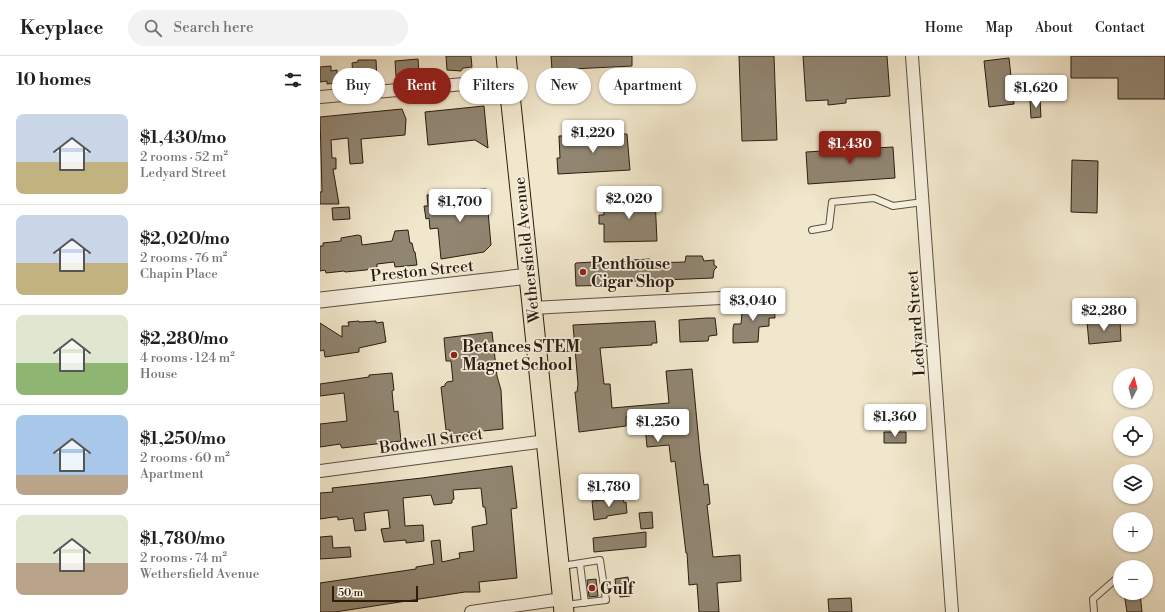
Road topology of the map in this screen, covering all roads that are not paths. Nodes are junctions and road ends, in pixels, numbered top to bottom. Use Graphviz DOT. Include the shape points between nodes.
graph roads {
  1 [pos="506,56"];
  2 [pos="912,56"];
  3 [pos="507,68"];
  4 [pos="459,84"];
  5 [pos="320,97"];
  6 [pos="511,104"];
  7 [pos="923,202"];
  8 [pos="812,230"];
  9 [pos="529,276"];
  10 [pos="722,298"];
  11 [pos="320,300"];
  12 [pos="532,308"];
  13 [pos="546,441"];
  14 [pos="320,471"];
  15 [pos="580,564"];
  16 [pos="559,566"];
  17 [pos="1113,581"];
  18 [pos="584,603"];
  19 [pos="563,606"];
  20 [pos="471,612"];
  21 [pos="952,612"];
  22 [pos="1094,612"];
  1 -- 3 [label="main road, Wethersfield Avenue"];
  2 -- 7 [label="street, Ledyard Street"];
  4 -- 5 [label="street"];
  6 -- 9 [label="main road, Wethersfield Avenue"];
  7 -- 8 [label="lane" via="893,206 874,198 832,202 829,227"];
  7 -- 21 [label="street, Ledyard Street"];
  9 -- 11 [label="street, Preston Street"];
  9 -- 12 [label="main road, Wethersfield Avenue"];
  10 -- 12 [label="street"];
  12 -- 13 [label="main road, Wethersfield Avenue"];
  13 -- 14 [label="street, Bodwell Street"];
  13 -- 16 [label="main road, Wethersfield Avenue"];
  15 -- 16 [label="lane"];
  15 -- 18 [label="lane"];
  15 -- 18 [label="lane" via="600,560 606,600"];
  16 -- 19 [label="main road, Wethersfield Avenue"];
  17 -- 22 [label="lane" via="1093,598"];
  18 -- 19 [label="lane"];
  19 -- 20 [label="street"];
}
